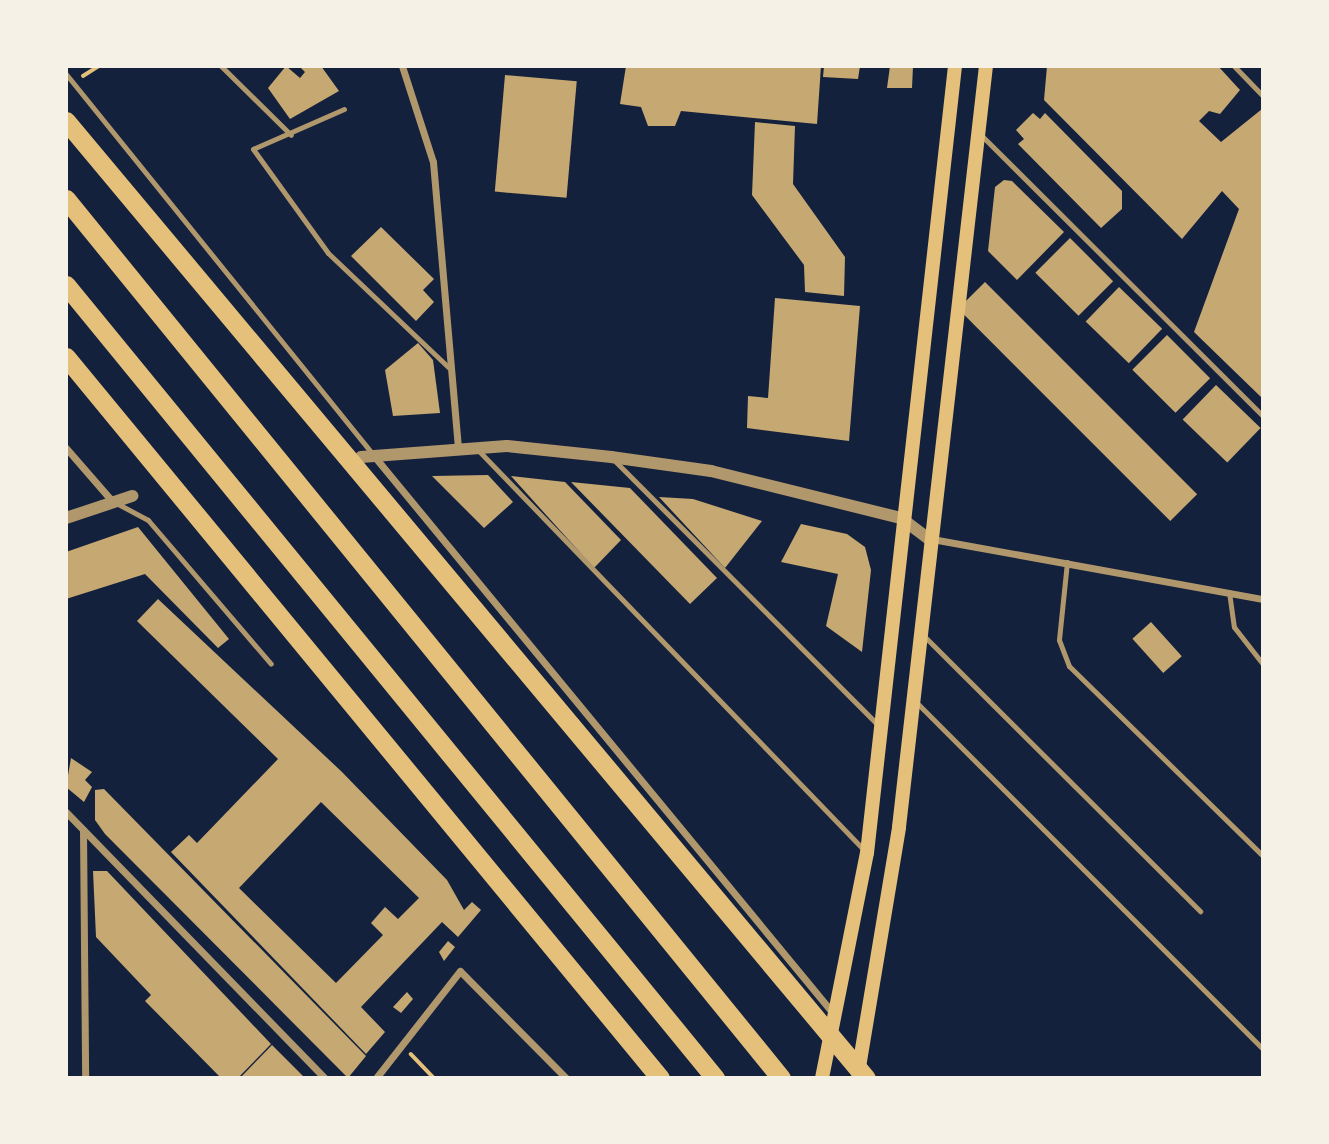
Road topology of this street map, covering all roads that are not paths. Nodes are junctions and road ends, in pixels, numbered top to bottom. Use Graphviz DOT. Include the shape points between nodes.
graph roads {
  1 [pos="221,66"];
  2 [pos="402,66"];
  3 [pos="955,66"];
  4 [pos="986,66"];
  5 [pos="1234,66"];
  6 [pos="66,75"];
  7 [pos="1262,95"];
  8 [pos="344,109"];
  9 [pos="66,121"];
  10 [pos="978,132"];
  11 [pos="290,135"];
  12 [pos="66,199"];
  13 [pos="66,285"];
  14 [pos="66,357"];
  15 [pos="448,367"];
  16 [pos="1262,415"];
  17 [pos="475,447"];
  18 [pos="66,448"];
  19 [pos="458,448"];
  20 [pos="367,456"];
  21 [pos="611,457"];
  22 [pos="132,496"];
  23 [pos="112,501"];
  24 [pos="66,517"];
  25 [pos="901,518"];
  26 [pos="928,538"];
  27 [pos="1067,562"];
  28 [pos="1229,592"];
  29 [pos="1262,599"];
  30 [pos="919,631"];
  31 [pos="1262,663"];
  32 [pos="271,664"];
  33 [pos="913,699"];
  34 [pos="883,730"];
  35 [pos="66,812"];
  36 [pos="83,830"];
  37 [pos="867,853"];
  38 [pos="1262,855"];
  39 [pos="1200,911"];
  40 [pos="832,1012"];
  41 [pos="1262,1048"];
  42 [pos="776,1071"];
  43 [pos="85,1077"];
  44 [pos="324,1077"];
  45 [pos="376,1077"];
  46 [pos="566,1077"];
  47 [pos="660,1077"];
  48 [pos="715,1077"];
  49 [pos="822,1077"];
  50 [pos="858,1077"];
  51 [pos="866,1077"];
  1 -- 11 [label="lane"];
  2 -- 15 [label="street" via="433,162"];
  3 -- 25 [label="main road"];
  4 -- 10 [label="main road"];
  5 -- 7 [label="lane"];
  6 -- 20 [label="lane"];
  8 -- 11 [label="lane"];
  9 -- 51 [label="highway"];
  10 -- 16 [label="lane"];
  10 -- 26 [label="main road"];
  11 -- 15 [label="lane" via="253,149 328,253"];
  12 -- 42 [label="highway"];
  13 -- 48 [label="highway"];
  14 -- 47 [label="highway"];
  15 -- 19 [label="street"];
  17 -- 19 [label="street"];
  17 -- 21 [label="street"];
  17 -- 37 [label="lane"];
  18 -- 23 [label="street"];
  19 -- 20 [label="street"];
  20 -- 40 [label="street"];
  21 -- 25 [label="street" via="711,471"];
  21 -- 34 [label="lane"];
  22 -- 23 [label="street"];
  23 -- 24 [label="street"];
  23 -- 32 [label="lane" via="148,520"];
  25 -- 26 [label="street"];
  25 -- 34 [label="main road"];
  26 -- 27 [label="street"];
  26 -- 30 [label="main road"];
  27 -- 28 [label="street"];
  27 -- 38 [label="lane" via="1059,640 1069,666"];
  28 -- 29 [label="street"];
  28 -- 31 [label="lane" via="1234,627"];
  30 -- 33 [label="main road"];
  30 -- 39 [label="lane"];
  33 -- 41 [label="lane"];
  33 -- 50 [label="main road"];
  34 -- 37 [label="main road"];
  35 -- 36 [label="street"];
  36 -- 43 [label="street"];
  36 -- 44 [label="street"];
  37 -- 40 [label="main road"];
  40 -- 49 [label="main road"];
  45 -- 46 [label="street" via="460,971"];
}
